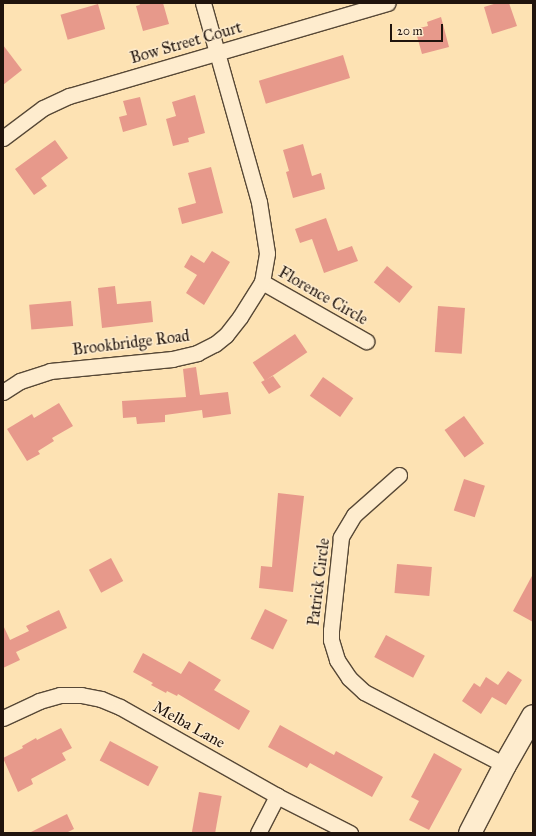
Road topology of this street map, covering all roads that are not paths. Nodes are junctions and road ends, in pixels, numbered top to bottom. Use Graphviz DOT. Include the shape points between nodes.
graph roads {
  1 [pos="203,3"];
  2 [pos="388,3"];
  3 [pos="217,52"];
  4 [pos="3,138"];
  5 [pos="262,282"];
  6 [pos="366,341"];
  7 [pos="3,392"];
  8 [pos="399,475"];
  9 [pos="533,716"];
  10 [pos="3,718"];
  11 [pos="505,765"];
  12 [pos="277,796"];
  13 [pos="258,833"];
  14 [pos="350,833"];
  15 [pos="470,833"];
  1 -- 3 [label="street, Brookbridge Road"];
  2 -- 3 [label="street, Bow Street Court"];
  3 -- 4 [label="street, Bow Street Court" via="55,101"];
  3 -- 5 [label="street, Brookbridge Road" via="263,222 266,253"];
  5 -- 6 [label="street, Florence Circle"];
  5 -- 7 [label="street, Brookbridge Road" via="226,335 198,353 172,359 50,371 20,381"];
  8 -- 11 [label="street, Patrick Circle" via="348,522 341,537 331,620 334,651 342,669 364,692"];
  9 -- 11 [label="street"];
  10 -- 12 [label="street, Melba Lane" via="40,701 60,696 81,695 101,699 120,707"];
  11 -- 15 [label="street"];
  12 -- 13 [label="street"];
  12 -- 14 [label="street, Melba Lane"];
}
